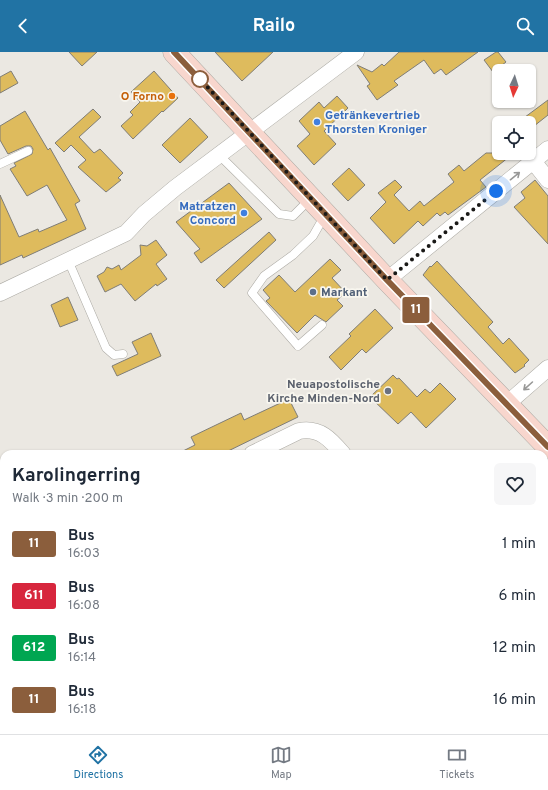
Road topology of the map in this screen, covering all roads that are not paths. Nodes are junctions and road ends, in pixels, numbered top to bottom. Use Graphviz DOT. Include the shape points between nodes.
graph roads {
  1 [pos="174,52"];
  2 [pos="356,52"];
  3 [pos="248,131"];
  4 [pos="548,149"];
  5 [pos="28,151"];
  6 [pos="218,154"];
  7 [pos="533,161"];
  8 [pos="0,164"];
  9 [pos="548,180"];
  10 [pos="318,206"];
  11 [pos="68,260"];
  12 [pos="387,280"];
  13 [pos="0,293"];
  14 [pos="322,325"];
  15 [pos="123,354"];
  16 [pos="548,368"];
  17 [pos="508,404"];
  18 [pos="548,447"];
  19 [pos="260,450"];
  20 [pos="340,450"];
  1 -- 3 [label="main road"];
  2 -- 3 [label="street"];
  3 -- 6 [label="street"];
  3 -- 10 [label="main road"];
  4 -- 7 [label="street"];
  5 -- 8 [label="lane"];
  6 -- 10 [label="lane" via="279,214 293,216"];
  6 -- 11 [label="street" via="144,214 126,233"];
  7 -- 9 [label="street"];
  12 -- 7 [label="street, one-way"];
  10 -- 12 [label="main road"];
  10 -- 14 [label="lane" via="313,236 293,255 264,276 252,293 298,346"];
  11 -- 13 [label="street"];
  11 -- 15 [label="lane" via="106,348 114,355"];
  12 -- 17 [label="main road"];
  16 -- 17 [label="street, one-way"];
  17 -- 18 [label="main road"];
  19 -- 20 [label="street" via="299,431 316,431 329,438"];
}
